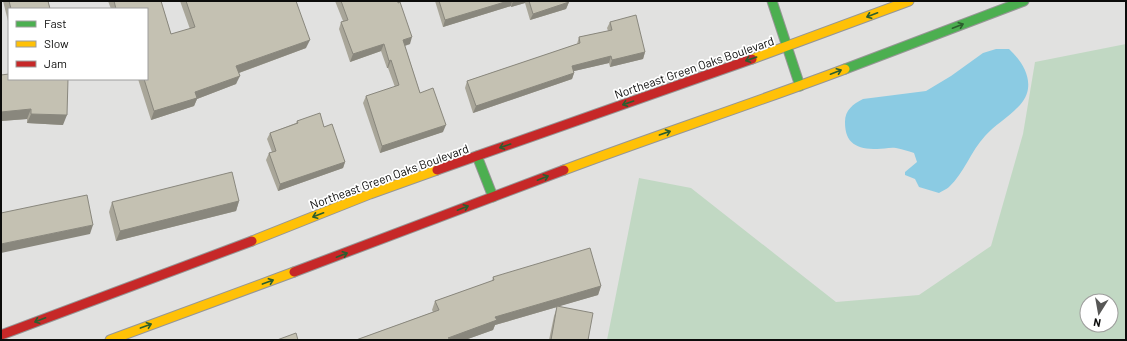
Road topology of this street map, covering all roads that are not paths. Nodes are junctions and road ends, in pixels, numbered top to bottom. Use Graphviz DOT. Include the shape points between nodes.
graph roads {
  1 [pos="772,1"];
  2 [pos="909,1"];
  3 [pos="1024,1"];
  4 [pos="787,47"];
  5 [pos="800,86"];
  6 [pos="477,156"];
  7 [pos="494,197"];
  8 [pos="1,335"];
  9 [pos="110,340"];
  1 -- 4 [label="main road"];
  2 -- 4 [label="main road, Northeast Green Oaks Boulevard, one-way"];
  5 -- 3 [label="main road, one-way"];
  4 -- 5 [label="main road"];
  4 -- 6 [label="main road, Northeast Green Oaks Boulevard, one-way"];
  7 -- 5 [label="main road, one-way" via="625,147"];
  6 -- 7 [label="main road"];
  6 -- 8 [label="main road, Northeast Green Oaks Boulevard, one-way" via="370,194"];
  9 -- 7 [label="main road, one-way"];
}
